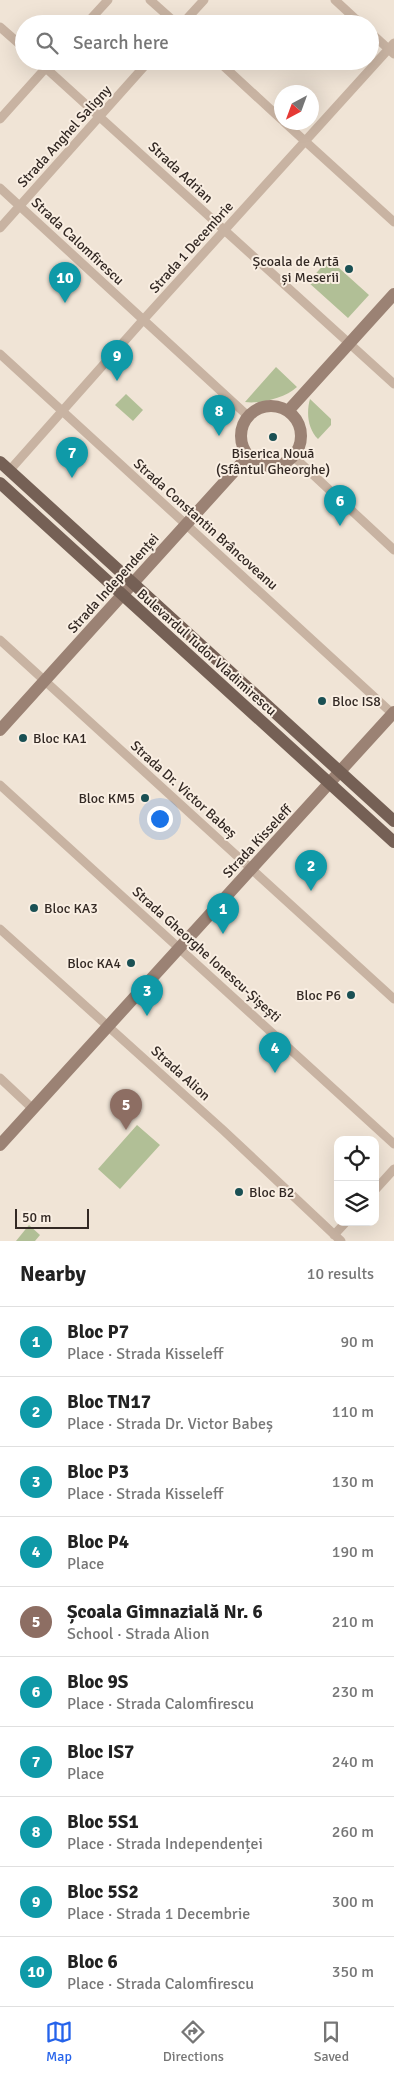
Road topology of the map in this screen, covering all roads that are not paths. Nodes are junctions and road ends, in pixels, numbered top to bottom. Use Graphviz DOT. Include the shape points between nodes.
graph roads {
  1 [pos="108,0"];
  2 [pos="150,0"];
  3 [pos="204,0"];
  4 [pos="335,0"];
  5 [pos="94,15"];
  6 [pos="167,15"];
  7 [pos="190,15"];
  8 [pos="351,15"];
  9 [pos="0,27"];
  10 [pos="379,39"];
  11 [pos="15,40"];
  12 [pos="392,49"];
  13 [pos="379,63"];
  14 [pos="44,70"];
  15 [pos="54,70"];
  16 [pos="141,70"];
  17 [pos="228,70"];
  18 [pos="372,70"];
  19 [pos="274,113"];
  20 [pos="100,116"];
  21 [pos="0,119"];
  22 [pos="292,130"];
  23 [pos="305,142"];
  24 [pos="0,188"];
  25 [pos="20,206"];
  26 [pos="394,222"];
  27 [pos="0,228"];
  28 [pos="224,230"];
  29 [pos="394,294"];
  30 [pos="144,319"];
  31 [pos="350,343"];
  32 [pos="0,354"];
  33 [pos="394,384"];
  34 [pos="288,410"];
  35 [pos="63,411"];
  36 [pos="248,416"];
  37 [pos="248,456"];
  38 [pos="294,457"];
  39 [pos="5,467"];
  40 [pos="0,483"];
  41 [pos="187,524"];
  42 [pos="394,550"];
  43 [pos="133,582"];
  44 [pos="122,594"];
  45 [pos="0,640"];
  46 [pos="44,680"];
  47 [pos="393,713"];
  48 [pos="0,730"];
  49 [pos="341,772"];
  50 [pos="330,784"];
  51 [pos="0,785"];
  52 [pos="394,821"];
  53 [pos="394,842"];
  54 [pos="251,869"];
  55 [pos="0,929"];
  56 [pos="180,947"];
  57 [pos="394,999"];
  58 [pos="108,1026"];
  59 [pos="0,1078"];
  60 [pos="33,1109"];
  61 [pos="394,1144"];
  62 [pos="0,1145"];
  63 [pos="394,1168"];
  64 [pos="379,1185"];
  65 [pos="344,1226"];
  66 [pos="338,1238"];
  1 -- 5 [label="street"];
  2 -- 6 [label="street"];
  3 -- 7 [label="street"];
  4 -- 8 [label="street"];
  9 -- 11 [label="street"];
  10 -- 12 [label="street"];
  12 -- 13 [label="street, Strada 1 Decembrie"];
  14 -- 21 [label="street"];
  15 -- 20 [label="street, Strada Adrian"];
  16 -- 20 [label="street, Strada Anghel Saligny"];
  17 -- 19 [label="street"];
  18 -- 23 [label="street, Strada 1 Decembrie"];
  20 -- 25 [label="street, Strada Anghel Saligny"];
  20 -- 28 [label="street, Strada Adrian"];
  22 -- 23 [label="street"];
  23 -- 26 [label="street"];
  23 -- 28 [label="street, Strada 1 Decembrie"];
  24 -- 25 [label="street, Strada Calomfirescu"];
  25 -- 27 [label="street, Strada Anghel Saligny"];
  25 -- 30 [label="street, Strada Calomfirescu"];
  28 -- 30 [label="street, Strada 1 Decembrie"];
  28 -- 31 [label="street, Strada Adrian"];
  29 -- 31 [label="street"];
  30 -- 35 [label="street, Strada 1 Decembrie"];
  30 -- 36 [label="street, Strada Calomfirescu"];
  31 -- 33 [label="street, Strada Adrian"];
  31 -- 34 [label="street"];
  32 -- 35 [label="street, Strada Constantin Brâncoveanu"];
  34 -- 36 [label="street" via="271,406 255,410"];
  34 -- 38 [label="street" via="301,432"];
  35 -- 39 [label="street, Strada 1 Decembrie"];
  35 -- 41 [label="street, Strada Constantin Brâncoveanu"];
  36 -- 37 [label="street" via="243,423 240,440"];
  37 -- 38 [label="street" via="266,466 286,463"];
  37 -- 41 [label="street, Strada Independenței"];
  38 -- 42 [label="street"];
  39 -- 43 [label="main road, Bulevardul Tudor Vladimirescu"];
  40 -- 44 [label="main road, Bulevardul Tudor Vladimirescu"];
  41 -- 43 [label="street, Strada Independenței"];
  41 -- 47 [label="street, Strada Constantin Brâncoveanu"];
  43 -- 44 [label="street, Strada Independenței"];
  43 -- 49 [label="main road, Bulevardul Tudor Vladimirescu"];
  44 -- 46 [label="street, Strada Independenței"];
  44 -- 50 [label="main road, Bulevardul Tudor Vladimirescu"];
  45 -- 46 [label="street, Strada Dr. Victor Babeș"];
  46 -- 48 [label="street, Strada Independenței"];
  46 -- 54 [label="street, Strada Dr. Victor Babeș"];
  47 -- 49 [label="street, Strada Kisseleff"];
  49 -- 50 [label="street, Strada Kisseleff"];
  49 -- 52 [label="main road, Bulevardul Tudor Vladimirescu"];
  50 -- 53 [label="main road, Bulevardul Tudor Vladimirescu"];
  50 -- 54 [label="street, Strada Kisseleff"];
  51 -- 56 [label="street, Strada Gheorghe Ionescu-Șișești"];
  54 -- 56 [label="street, Strada Kisseleff"];
  54 -- 57 [label="street, Strada Dr. Victor Babeș"];
  55 -- 58 [label="street, Strada Alion"];
  56 -- 58 [label="street, Strada Kisseleff"];
  56 -- 61 [label="street, Strada Gheorghe Ionescu-Șișești"];
  58 -- 60 [label="street, Strada Kisseleff"];
  58 -- 66 [label="street, Strada Alion"];
  59 -- 60 [label="street"];
  60 -- 62 [label="street, Strada Kisseleff"];
  63 -- 64 [label="street"];
  65 -- 66 [label="street"];
}
